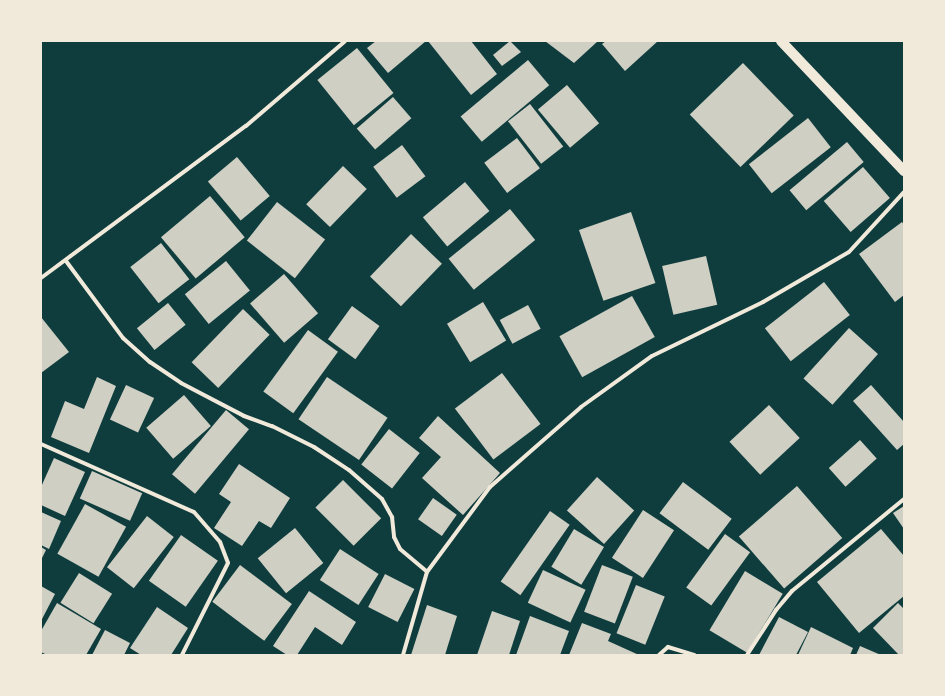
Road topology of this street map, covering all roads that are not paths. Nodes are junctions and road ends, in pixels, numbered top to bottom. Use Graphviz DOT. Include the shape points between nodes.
graph roads {
  1 [pos="344,41"];
  2 [pos="781,41"];
  3 [pos="904,171"];
  4 [pos="904,192"];
  5 [pos="66,261"];
  6 [pos="41,278"];
  7 [pos="41,444"];
  8 [pos="904,499"];
  9 [pos="427,572"];
  10 [pos="182,655"];
  11 [pos="403,655"];
  12 [pos="658,655"];
  13 [pos="695,655"];
  14 [pos="747,655"];
  1 -- 5 [label="street" via="246,126"];
  2 -- 3 [label="main road"];
  4 -- 9 [label="street" via="849,252 762,302 652,356 581,407 490,487"];
  5 -- 6 [label="street"];
  5 -- 9 [label="street" via="123,338 150,362 244,416 314,446 349,470 382,499 392,517 394,537 400,550"];
  7 -- 10 [label="street" via="194,512 220,542 228,563"];
  8 -- 14 [label="street" via="792,591 776,610"];
  9 -- 11 [label="street"];
  12 -- 13 [label="street" via="668,647"];
}
